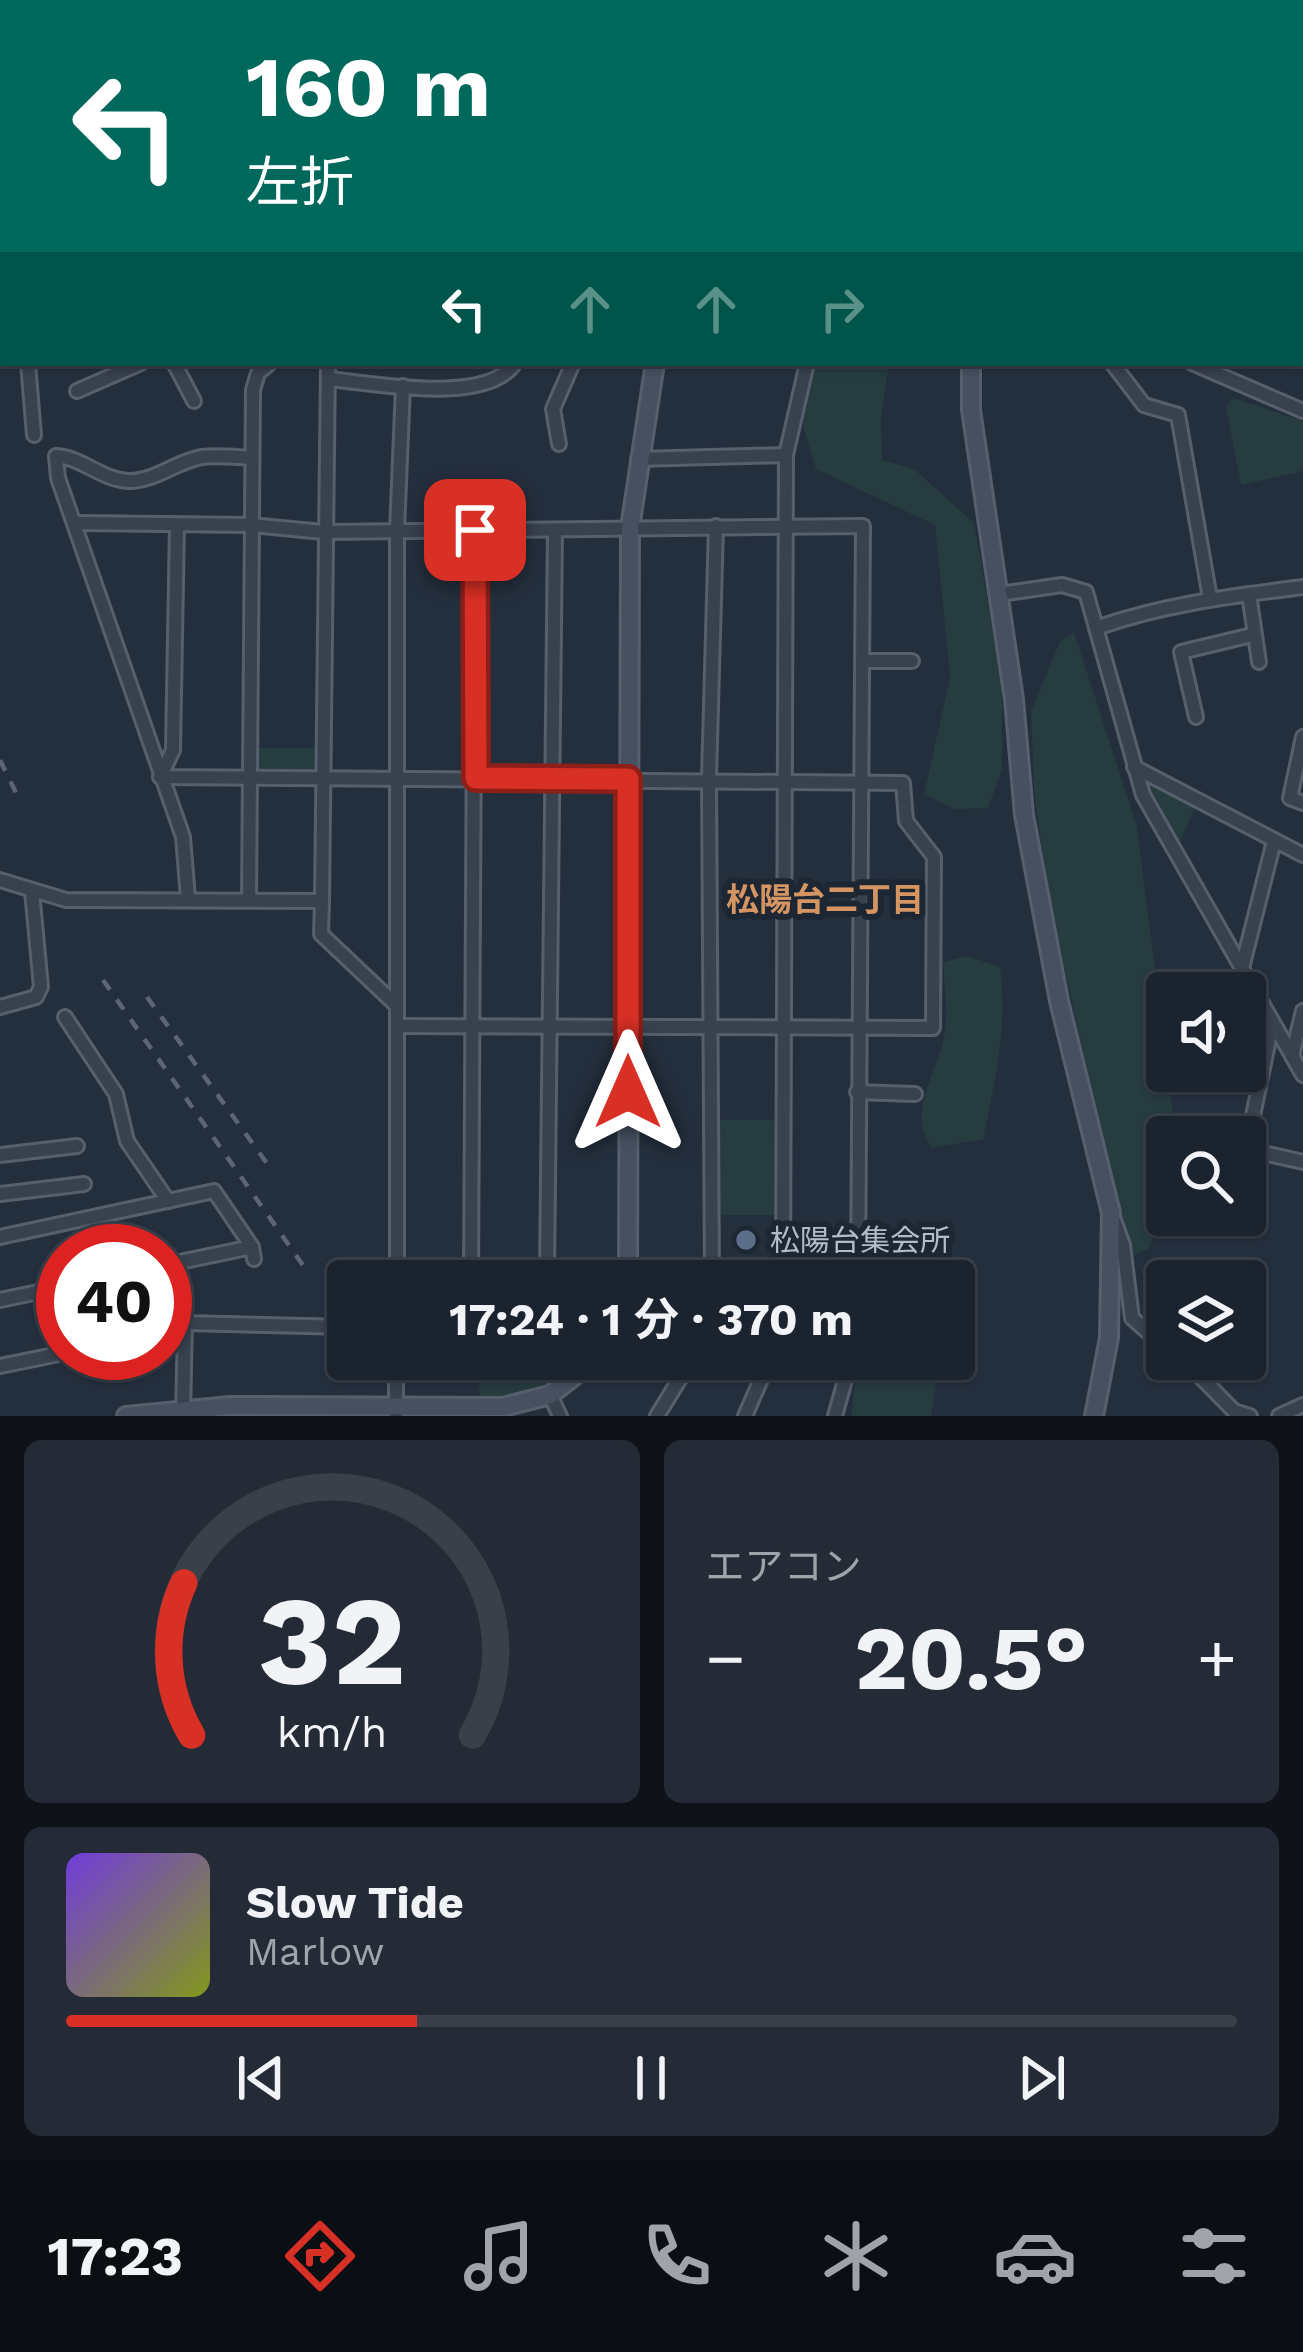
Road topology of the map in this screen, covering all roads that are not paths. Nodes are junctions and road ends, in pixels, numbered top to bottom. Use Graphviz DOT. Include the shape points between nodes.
graph roads {
  1 [pos="28,366"];
  2 [pos="134,366"];
  3 [pos="176,366"];
  4 [pos="267,366"];
  5 [pos="328,366"];
  6 [pos="513,366"];
  7 [pos="572,366"];
  8 [pos="654,366"];
  9 [pos="806,366"];
  10 [pos="971,366"];
  11 [pos="1114,366"];
  12 [pos="1199,366"];
  13 [pos="328,379"];
  14 [pos="403,386"];
  15 [pos="77,391"];
  16 [pos="194,401"];
  17 [pos="1303,411"];
  18 [pos="34,435"];
  19 [pos="559,444"];
  20 [pos="786,455"];
  21 [pos="251,458"];
  22 [pos="637,459"];
  23 [pos="76,523"];
  24 [pos="177,525"];
  25 [pos="251,525"];
  26 [pos="716,526"];
  27 [pos="789,526"];
  28 [pos="630,528"];
  29 [pos="475,530"];
  30 [pos="398,531"];
  31 [pos="555,531"];
  32 [pos="323,532"];
  33 [pos="1303,587"];
  34 [pos="999,594"];
  35 [pos="1249,594"];
  36 [pos="1210,598"];
  37 [pos="1096,628"];
  38 [pos="1252,635"];
  39 [pos="863,661"];
  40 [pos="912,661"];
  41 [pos="1259,662"];
  42 [pos="1196,718"];
  43 [pos="1303,737"];
  44 [pos="1134,767"];
  45 [pos="160,776"];
  46 [pos="249,778"];
  47 [pos="476,778"];
  48 [pos="553,778"];
  49 [pos="709,778"];
  50 [pos="784,778"];
  51 [pos="320,779"];
  52 [pos="397,779"];
  53 [pos="628,779"];
  54 [pos="860,780"];
  55 [pos="1303,803"];
  56 [pos="1274,841"];
  57 [pos="1303,854"];
  58 [pos="0,880"];
  59 [pos="32,891"];
  60 [pos="188,898"];
  61 [pos="249,899"];
  62 [pos="322,901"];
  63 [pos="1242,968"];
  64 [pos="396,1005"];
  65 [pos="0,1007"];
  66 [pos="1303,1011"];
  67 [pos="65,1017"];
  68 [pos="1272,1024"];
  69 [pos="397,1026"];
  70 [pos="473,1027"];
  71 [pos="548,1028"];
  72 [pos="709,1028"];
  73 [pos="783,1028"];
  74 [pos="628,1029"];
  75 [pos="856,1030"];
  76 [pos="1292,1056"];
  77 [pos="1303,1075"];
  78 [pos="857,1093"];
  79 [pos="916,1094"];
  80 [pos="77,1146"];
  81 [pos="0,1155"];
  82 [pos="1303,1162"];
  83 [pos="84,1184"];
  84 [pos="0,1194"];
  85 [pos="168,1201"];
  86 [pos="1111,1213"];
  87 [pos="0,1237"];
  88 [pos="397,1260"];
  89 [pos="471,1260"];
  90 [pos="547,1260"];
  91 [pos="628,1260"];
  92 [pos="712,1260"];
  93 [pos="783,1260"];
  94 [pos="858,1260"];
  95 [pos="192,1261"];
  96 [pos="36,1292"];
  97 [pos="0,1300"];
  98 [pos="327,1326"];
  99 [pos="1146,1330"];
  100 [pos="36,1359"];
  101 [pos="0,1366"];
  102 [pos="396,1380"];
  103 [pos="569,1380"];
  104 [pos="681,1380"];
  105 [pos="761,1380"];
  106 [pos="845,1380"];
  107 [pos="1202,1380"];
  108 [pos="550,1395"];
  109 [pos="1303,1405"];
  110 [pos="396,1411"];
  111 [pos="183,1412"];
  112 [pos="1232,1413"];
  113 [pos="663,1414"];
  114 [pos="127,1416"];
  115 [pos="560,1416"];
  116 [pos="745,1416"];
  117 [pos="835,1416"];
  118 [pos="1094,1416"];
  119 [pos="1250,1416"];
  120 [pos="1280,1416"];
  1 -- 18 [label="street"];
  2 -- 15 [label="street"];
  3 -- 16 [label="street"];
  4 -- 21 [label="street" via="253,390"];
  5 -- 13 [label="street"];
  6 -- 14 [label="street" via="464,388"];
  7 -- 19 [label="street" via="553,409"];
  8 -- 22 [label="street"];
  9 -- 20 [label="street"];
  10 -- 34 [label="street" via="970,410"];
  11 -- 36 [label="street" via="1144,405 1178,415"];
  12 -- 17 [label="street"];
  13 -- 14 [label="street"];
  13 -- 32 [label="street"];
  14 -- 30 [label="street"];
  20 -- 22 [label="street"];
  20 -- 27 [label="street"];
  21 -- 23 [label="street" via="199,457 126,481 56,456"];
  21 -- 25 [label="street"];
  22 -- 28 [label="street"];
  23 -- 24 [label="street"];
  23 -- 45 [label="street"];
  24 -- 25 [label="street"];
  24 -- 45 [label="street" via="173,750"];
  25 -- 32 [label="street"];
  25 -- 46 [label="street"];
  26 -- 27 [label="street"];
  26 -- 28 [label="street"];
  26 -- 49 [label="street"];
  27 -- 39 [label="street" via="863,526"];
  27 -- 50 [label="street"];
  28 -- 31 [label="street"];
  28 -- 53 [label="street"];
  29 -- 30 [label="street"];
  29 -- 31 [label="street"];
  29 -- 47 [label="street"];
  30 -- 32 [label="street"];
  30 -- 52 [label="street"];
  31 -- 48 [label="street"];
  32 -- 51 [label="street"];
  33 -- 35 [label="street"];
  34 -- 37 [label="street" via="1082,588"];
  34 -- 86 [label="street" via="1029,838"];
  35 -- 36 [label="street"];
  35 -- 38 [label="street"];
  36 -- 37 [label="street"];
  37 -- 44 [label="street"];
  38 -- 41 [label="street"];
  38 -- 42 [label="street" via="1180,652"];
  39 -- 40 [label="street"];
  39 -- 54 [label="street"];
  43 -- 55 [label="street" via="1290,798"];
  44 -- 56 [label="street"];
  44 -- 63 [label="street" via="1165,839"];
  45 -- 46 [label="street"];
  45 -- 60 [label="street" via="183,837"];
  46 -- 51 [label="street"];
  46 -- 61 [label="street"];
  47 -- 48 [label="street"];
  47 -- 52 [label="street"];
  47 -- 70 [label="street"];
  48 -- 53 [label="street"];
  48 -- 71 [label="street"];
  49 -- 50 [label="street"];
  49 -- 53 [label="street"];
  49 -- 72 [label="street"];
  50 -- 54 [label="street"];
  50 -- 73 [label="street"];
  51 -- 52 [label="street"];
  51 -- 62 [label="street"];
  52 -- 64 [label="street"];
  53 -- 74 [label="street"];
  54 -- 75 [label="street"];
  54 -- 75 [label="street" via="903,784 906,821 934,856 933,1028"];
  56 -- 57 [label="street"];
  56 -- 63 [label="street"];
  58 -- 59 [label="street"];
  59 -- 60 [label="street" via="67,900"];
  59 -- 65 [label="street" via="41,987 36,997"];
  60 -- 61 [label="street"];
  61 -- 62 [label="street"];
  62 -- 64 [label="street" via="322,934"];
  63 -- 68 [label="street"];
  64 -- 69 [label="street"];
  66 -- 76 [label="street"];
  67 -- 85 [label="street" via="116,1094 128,1141"];
  68 -- 76 [label="street"];
  68 -- 82 [label="street" via="1246,1149"];
  69 -- 70 [label="street"];
  69 -- 88 [label="street"];
  70 -- 71 [label="street"];
  70 -- 89 [label="street"];
  71 -- 74 [label="street"];
  71 -- 90 [label="street"];
  72 -- 73 [label="street"];
  72 -- 74 [label="street"];
  72 -- 92 [label="street"];
  73 -- 75 [label="street"];
  73 -- 93 [label="street"];
  74 -- 91 [label="street"];
  75 -- 78 [label="street"];
  76 -- 77 [label="street"];
  78 -- 79 [label="street"];
  78 -- 94 [label="street"];
  80 -- 81 [label="street"];
  83 -- 84 [label="street"];
  85 -- 87 [label="street"];
  85 -- 95 [label="street" via="214,1191 253,1253"];
  86 -- 99 [label="street" via="1132,1318"];
  86 -- 118 [label="street" via="1109,1338"];
  96 -- 97 [label="street"];
  98 -- 111 [label="street" via="185,1323"];
  100 -- 101 [label="street"];
  102 -- 110 [label="street"];
  103 -- 108 [label="street"];
  104 -- 113 [label="street"];
  105 -- 116 [label="street"];
  106 -- 117 [label="street"];
  107 -- 112 [label="street"];
  108 -- 110 [label="street" via="503,1407"];
  108 -- 115 [label="street"];
  109 -- 120 [label="street"];
  110 -- 111 [label="street"];
  111 -- 114 [label="street"];
  112 -- 119 [label="street"];
}
